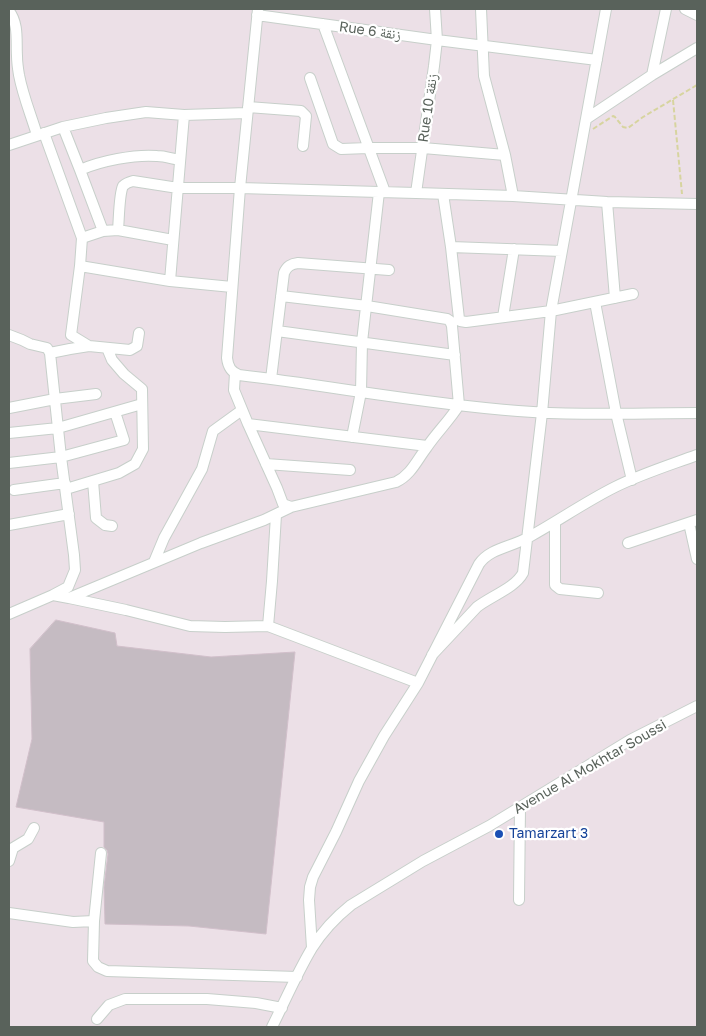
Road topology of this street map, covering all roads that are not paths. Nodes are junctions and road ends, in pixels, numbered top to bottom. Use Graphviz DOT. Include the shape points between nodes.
graph roads {
  1 [pos="434,9"];
  2 [pos="481,9"];
  3 [pos="606,9"];
  4 [pos="666,9"];
  5 [pos="685,9"];
  6 [pos="9,11"];
  7 [pos="257,12"];
  8 [pos="697,15"];
  9 [pos="322,24"];
  10 [pos="437,40"];
  11 [pos="483,46"];
  12 [pos="697,48"];
  13 [pos="597,60"];
  14 [pos="652,75"];
  15 [pos="310,78"];
  16 [pos="248,110"];
  17 [pos="184,115"];
  18 [pos="586,119"];
  19 [pos="63,127"];
  20 [pos="41,134"];
  21 [pos="9,145"];
  22 [pos="303,146"];
  23 [pos="368,148"];
  24 [pos="423,148"];
  25 [pos="505,155"];
  26 [pos="180,160"];
  27 [pos="80,170"];
  28 [pos="178,188"];
  29 [pos="240,188"];
  30 [pos="382,192"];
  31 [pos="416,193"];
  32 [pos="442,194"];
  33 [pos="513,196"];
  34 [pos="571,200"];
  35 [pos="607,202"];
  36 [pos="697,204"];
  37 [pos="118,230"];
  38 [pos="103,231"];
  39 [pos="82,238"];
  40 [pos="173,240"];
  41 [pos="451,247"];
  42 [pos="514,249"];
  43 [pos="562,250"];
  44 [pos="80,266"];
  45 [pos="371,269"];
  46 [pos="389,270"];
  47 [pos="170,281"];
  48 [pos="232,287"];
  49 [pos="633,294"];
  50 [pos="281,296"];
  51 [pos="615,298"];
  52 [pos="595,302"];
  53 [pos="367,306"];
  54 [pos="551,311"];
  55 [pos="503,317"];
  56 [pos="277,331"];
  57 [pos="139,333"];
  58 [pos="9,335"];
  59 [pos="362,342"];
  60 [pos="89,346"];
  61 [pos="107,348"];
  62 [pos="50,353"];
  63 [pos="455,355"];
  64 [pos="235,373"];
  65 [pos="271,379"];
  66 [pos="361,392"];
  67 [pos="96,394"];
  68 [pos="55,399"];
  69 [pos="142,404"];
  70 [pos="459,405"];
  71 [pos="9,408"];
  72 [pos="242,410"];
  73 [pos="115,412"];
  74 [pos="542,413"];
  75 [pos="616,413"];
  76 [pos="697,413"];
  77 [pos="248,424"];
  78 [pos="58,428"];
  79 [pos="9,433"];
  80 [pos="143,435"];
  81 [pos="352,437"];
  82 [pos="124,440"];
  83 [pos="427,446"];
  84 [pos="697,455"];
  85 [pos="61,457"];
  86 [pos="9,463"];
  87 [pos="266,464"];
  88 [pos="350,470"];
  89 [pos="632,480"];
  90 [pos="93,481"];
  91 [pos="65,486"];
  92 [pos="14,490"];
  93 [pos="291,508"];
  94 [pos="69,514"];
  95 [pos="276,515"];
  96 [pos="556,522"];
  97 [pos="693,522"];
  98 [pos="9,524"];
  99 [pos="112,526"];
  100 [pos="526,539"];
  101 [pos="628,544"];
  102 [pos="697,559"];
  103 [pos="154,562"];
  104 [pos="598,593"];
  105 [pos="52,596"];
  106 [pos="69,598"];
  107 [pos="9,614"];
  108 [pos="268,626"];
  109 [pos="432,655"];
  110 [pos="418,682"];
  111 [pos="697,706"];
  112 [pos="520,807"];
  113 [pos="34,828"];
  114 [pos="101,853"];
  115 [pos="9,862"];
  116 [pos="519,900"];
  117 [pos="9,913"];
  118 [pos="94,921"];
  119 [pos="312,948"];
  120 [pos="297,977"];
  121 [pos="282,1008"];
  122 [pos="97,1019"];
  123 [pos="272,1027"];
  1 -- 10 [label="street, Rue 10 زنقة"];
  2 -- 11 [label="street"];
  3 -- 13 [label="street"];
  4 -- 14 [label="street"];
  5 -- 8 [label="street"];
  6 -- 20 [label="street" via="16,29 16,58 22,90"];
  7 -- 9 [label="street, Rue 6 زنقة"];
  7 -- 16 [label="street"];
  9 -- 10 [label="street, Rue 6 زنقة"];
  9 -- 23 [label="street"];
  10 -- 11 [label="street, Rue 6 زنقة"];
  10 -- 24 [label="street, Rue 10 زنقة"];
  11 -- 13 [label="street, Rue 6 زنقة"];
  11 -- 25 [label="street" via="484,76"];
  12 -- 14 [label="street"];
  13 -- 18 [label="street"];
  14 -- 18 [label="street"];
  15 -- 23 [label="street" via="333,144 341,149"];
  16 -- 17 [label="street"];
  16 -- 22 [label="street" via="301,112 306,116"];
  16 -- 29 [label="street"];
  17 -- 19 [label="street" via="146,112"];
  17 -- 26 [label="street"];
  18 -- 34 [label="street"];
  19 -- 20 [label="street"];
  19 -- 27 [label="street"];
  20 -- 21 [label="street"];
  20 -- 39 [label="street"];
  23 -- 24 [label="street"];
  23 -- 30 [label="street"];
  24 -- 25 [label="street"];
  24 -- 31 [label="street, Rue 10 زنقة"];
  25 -- 33 [label="street"];
  26 -- 27 [label="street" via="136,157"];
  26 -- 28 [label="street"];
  27 -- 38 [label="street"];
  28 -- 29 [label="street"];
  28 -- 37 [label="street" via="134,181 125,184 121,192"];
  28 -- 40 [label="street"];
  29 -- 30 [label="street"];
  29 -- 48 [label="street"];
  30 -- 31 [label="street"];
  30 -- 45 [label="street"];
  31 -- 32 [label="street"];
  32 -- 33 [label="street"];
  32 -- 41 [label="street"];
  33 -- 34 [label="street"];
  34 -- 35 [label="street"];
  34 -- 43 [label="street"];
  35 -- 36 [label="street"];
  35 -- 51 [label="street"];
  37 -- 38 [label="street"];
  37 -- 40 [label="street"];
  38 -- 39 [label="street"];
  39 -- 44 [label="street"];
  40 -- 47 [label="street"];
  41 -- 42 [label="street"];
  41 -- 55 [label="street" via="458,319 466,322"];
  42 -- 43 [label="street"];
  42 -- 55 [label="street"];
  43 -- 54 [label="street"];
  44 -- 47 [label="street"];
  44 -- 60 [label="street" via="71,335"];
  45 -- 46 [label="street"];
  45 -- 50 [label="street" via="290,264 284,272"];
  45 -- 53 [label="street"];
  47 -- 48 [label="street"];
  48 -- 64 [label="street" via="227,358"];
  49 -- 51 [label="street"];
  50 -- 53 [label="street"];
  50 -- 56 [label="street"];
  51 -- 52 [label="street"];
  52 -- 54 [label="street"];
  52 -- 75 [label="street"];
  53 -- 59 [label="street"];
  53 -- 63 [label="street" via="447,319 452,326"];
  54 -- 55 [label="street"];
  54 -- 74 [label="street"];
  56 -- 59 [label="street"];
  56 -- 65 [label="street"];
  57 -- 61 [label="street" via="137,346 130,350"];
  58 -- 62 [label="street" via="48,348"];
  59 -- 63 [label="street"];
  59 -- 66 [label="street"];
  60 -- 61 [label="street"];
  60 -- 62 [label="street"];
  61 -- 69 [label="street" via="112,360 142,389"];
  62 -- 68 [label="street"];
  63 -- 70 [label="street"];
  64 -- 65 [label="street"];
  64 -- 72 [label="street" via="234,390"];
  65 -- 66 [label="street"];
  66 -- 70 [label="street"];
  66 -- 81 [label="street"];
  67 -- 68 [label="street"];
  68 -- 71 [label="street"];
  68 -- 78 [label="street"];
  69 -- 73 [label="street"];
  69 -- 80 [label="street"];
  70 -- 74 [label="street"];
  70 -- 83 [label="street"];
  72 -- 77 [label="street"];
  72 -- 103 [label="street" via="213,432 202,469"];
  73 -- 78 [label="street"];
  73 -- 82 [label="street"];
  74 -- 75 [label="street"];
  74 -- 100 [label="street"];
  75 -- 76 [label="street"];
  75 -- 89 [label="street"];
  77 -- 81 [label="street"];
  77 -- 87 [label="street"];
  78 -- 79 [label="street"];
  78 -- 85 [label="street"];
  80 -- 82 [label="street"];
  80 -- 90 [label="street" via="143,450 135,464"];
  81 -- 83 [label="street"];
  82 -- 85 [label="street"];
  83 -- 93 [label="street" via="403,479"];
  84 -- 89 [label="street"];
  85 -- 86 [label="street"];
  85 -- 91 [label="street"];
  87 -- 88 [label="street"];
  87 -- 93 [label="street" via="282,504"];
  89 -- 96 [label="street"];
  90 -- 91 [label="street"];
  90 -- 99 [label="street" via="96,518"];
  91 -- 92 [label="street"];
  91 -- 94 [label="street"];
  93 -- 95 [label="street"];
  94 -- 98 [label="street"];
  94 -- 105 [label="street" via="75,570 68,587"];
  95 -- 103 [label="street"];
  95 -- 108 [label="street"];
  96 -- 100 [label="street"];
  96 -- 104 [label="street" via="555,585 560,589"];
  97 -- 101 [label="street"];
  97 -- 102 [label="street"];
  100 -- 109 [label="street" via="483,558"];
  100 -- 109 [label="street" via="520,579 481,604"];
  103 -- 106 [label="street"];
  105 -- 106 [label="street"];
  105 -- 107 [label="street"];
  106 -- 108 [label="street" via="190,626"];
  108 -- 110 [label="street"];
  109 -- 110 [label="street"];
  110 -- 119 [label="street" via="359,781 313,877 309,900"];
  111 -- 112 [label="street, Avenue Al Mokhtar Soussi" via="630,740"];
  112 -- 116 [label="street"];
  112 -- 119 [label="street, Avenue Al Mokhtar Soussi" via="351,905"];
  113 -- 115 [label="street" via="28,839 13,848"];
  114 -- 118 [label="street"];
  117 -- 118 [label="street" via="73,922"];
  118 -- 120 [label="street" via="93,961 107,971"];
  119 -- 120 [label="street, Avenue Al Mokhtar Soussi"];
  120 -- 121 [label="street, Avenue Al Mokhtar Soussi"];
  121 -- 122 [label="street" via="207,999 125,999 109,1005"];
  121 -- 123 [label="street, Avenue Al Mokhtar Soussi"];
}
